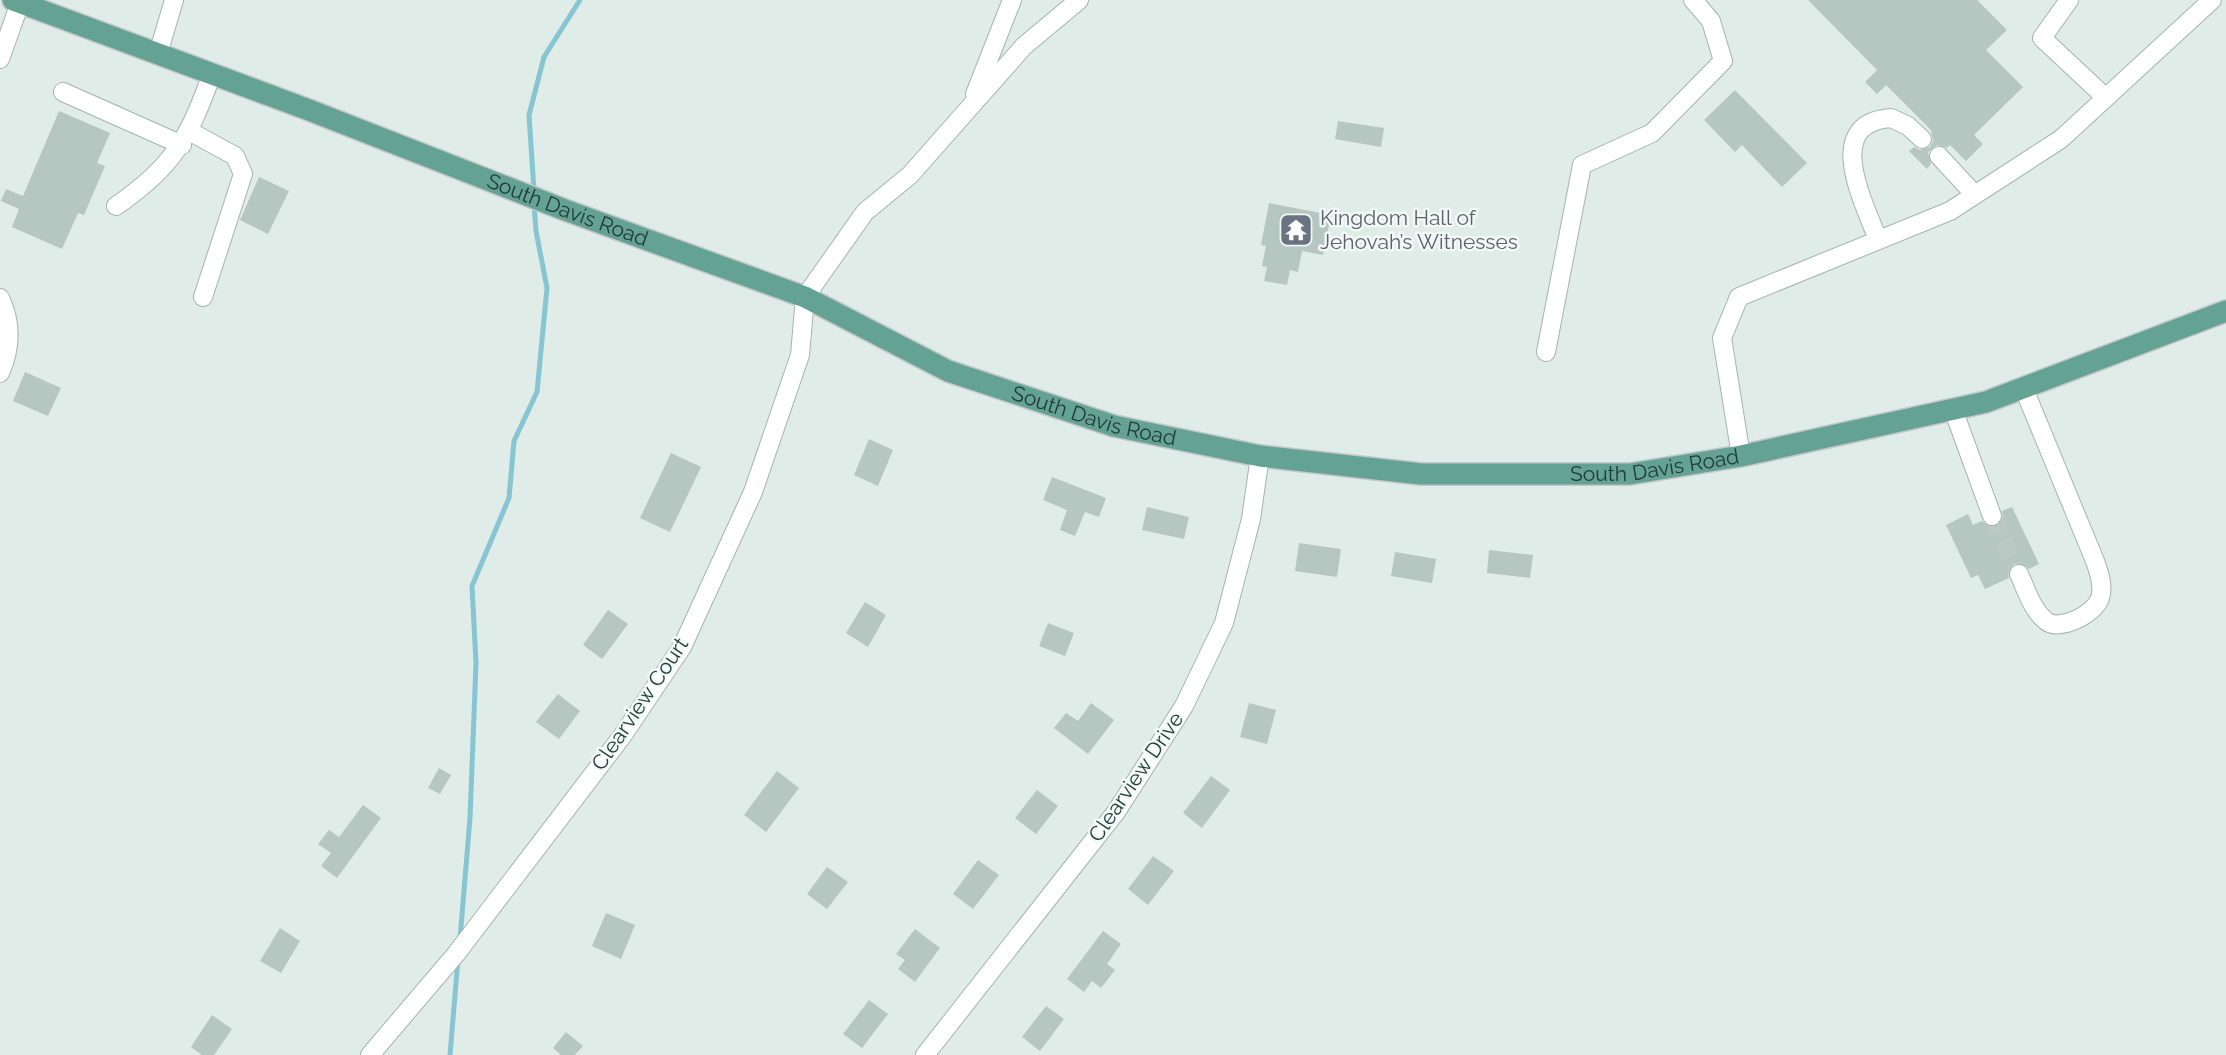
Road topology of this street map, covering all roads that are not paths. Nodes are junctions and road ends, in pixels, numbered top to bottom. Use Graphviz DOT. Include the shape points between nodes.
graph roads {
  1 [pos="174,0"];
  2 [pos="1012,0"];
  3 [pos="1079,0"];
  4 [pos="1693,0"];
  5 [pos="2069,0"];
  6 [pos="2213,0"];
  7 [pos="17,1"];
  8 [pos="2226,12"];
  9 [pos="158,54"];
  10 [pos="0,59"];
  11 [pos="212,74"];
  12 [pos="63,92"];
  13 [pos="2105,97"];
  14 [pos="969,108"];
  15 [pos="185,138"];
  16 [pos="1922,139"];
  17 [pos="1939,156"];
  18 [pos="1975,195"];
  19 [pos="116,206"];
  20 [pos="1878,240"];
  21 [pos="203,297"];
  22 [pos="0,298"];
  23 [pos="805,298"];
  24 [pos="2226,311"];
  25 [pos="1546,352"];
  26 [pos="0,373"];
  27 [pos="2024,389"];
  28 [pos="1953,410"];
  29 [pos="1260,456"];
  30 [pos="1741,456"];
  31 [pos="1992,516"];
  32 [pos="2019,574"];
  33 [pos="370,1055"];
  34 [pos="925,1055"];
  1 -- 9 [label="street"];
  2 -- 14 [label="street"];
  3 -- 14 [label="street" via="1024,46"];
  4 -- 25 [label="street" via="1711,21 1723,61 1652,133 1582,165"];
  5 -- 13 [label="street" via="2042,38"];
  6 -- 8 [label="street"];
  6 -- 13 [label="street"];
  7 -- 9 [label="main road, South Davis Road"];
  7 -- 10 [label="street"];
  9 -- 11 [label="main road, South Davis Road"];
  11 -- 15 [label="street"];
  11 -- 23 [label="main road, South Davis Road"];
  12 -- 15 [label="street"];
  13 -- 18 [label="street" via="2061,139"];
  14 -- 23 [label="street" via="910,175 865,212"];
  15 -- 19 [label="street" via="153,178"];
  15 -- 21 [label="street" via="235,156 243,174"];
  16 -- 20 [label="street" via="1891,118 1864,128 1851,148 1852,166"];
  17 -- 18 [label="street"];
  18 -- 20 [label="street" via="1950,211"];
  20 -- 30 [label="street" via="1739,297 1722,338"];
  22 -- 26 [label="street" via="8,314 9,353"];
  23 -- 29 [label="main road, South Davis Road" via="948,371 1114,426"];
  23 -- 33 [label="street, Clearview Court" via="800,355 753,492 682,647 622,735 456,954"];
  24 -- 27 [label="main road, South Davis Road"];
  27 -- 28 [label="main road, South Davis Road"];
  27 -- 32 [label="street" via="2095,561 2101,579 2100,599 2090,612 2059,626 2047,622 2037,610"];
  28 -- 30 [label="main road, South Davis Road"];
  28 -- 31 [label="street"];
  29 -- 30 [label="main road, South Davis Road" via="1421,474 1568,475 1630,474"];
  29 -- 34 [label="street, Clearview Drive" via="1251,519 1224,623 1184,706 1116,812"];
}
